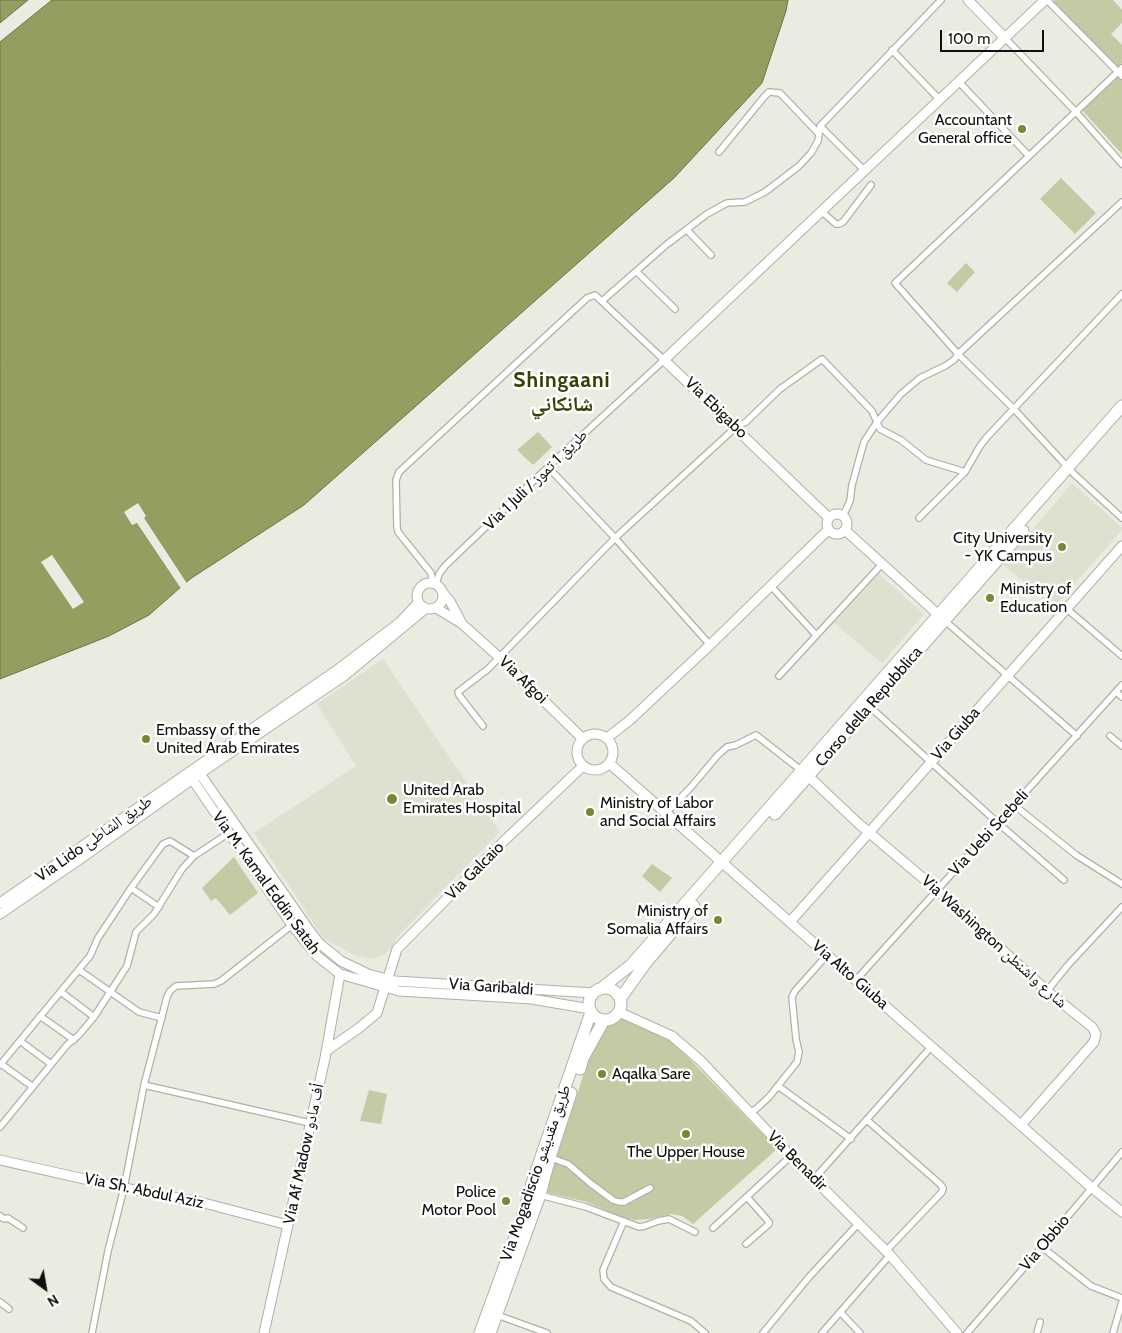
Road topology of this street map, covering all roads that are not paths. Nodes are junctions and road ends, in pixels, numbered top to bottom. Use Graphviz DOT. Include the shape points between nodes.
graph roads {
  1 [pos="942,0"];
  2 [pos="968,0"];
  3 [pos="1046,0"];
  4 [pos="1005,38"];
  5 [pos="892,50"];
  6 [pos="1121,72"];
  7 [pos="958,82"];
  8 [pos="939,99"];
  9 [pos="1076,112"];
  10 [pos="820,126"];
  11 [pos="819,134"];
  12 [pos="719,152"];
  13 [pos="1029,156"];
  14 [pos="1122,164"];
  15 [pos="864,170"];
  16 [pos="871,185"];
  17 [pos="1122,202"];
  18 [pos="821,211"];
  19 [pos="686,230"];
  20 [pos="711,255"];
  21 [pos="637,272"];
  22 [pos="1122,294"];
  23 [pos="602,301"];
  24 [pos="675,309"];
  25 [pos="958,354"];
  26 [pos="664,360"];
  27 [pos="1122,406"];
  28 [pos="1013,408"];
  29 [pos="1122,418"];
  30 [pos="876,422"];
  31 [pos="736,428"];
  32 [pos="548,467"];
  33 [pos="1071,471"];
  34 [pos="965,472"];
  35 [pos="843,516"];
  36 [pos="828,518"];
  37 [pos="919,518"];
  38 [pos="1122,518"];
  39 [pos="828,530"];
  40 [pos="845,530"];
  41 [pos="615,538"];
  42 [pos="1122,546"];
  43 [pos="882,564"];
  44 [pos="434,584"];
  45 [pos="771,586"];
  46 [pos="443,593"];
  47 [pos="422,606"];
  48 [pos="436,608"];
  49 [pos="1067,609"];
  50 [pos="941,618"];
  51 [pos="461,622"];
  52 [pos="816,635"];
  53 [pos="710,645"];
  54 [pos="1122,656"];
  55 [pos="499,657"];
  56 [pos="779,676"];
  57 [pos="1007,676"];
  58 [pos="1122,685"];
  59 [pos="1116,692"];
  60 [pos="1122,698"];
  61 [pos="867,704"];
  62 [pos="483,726"];
  63 [pos="1077,736"];
  64 [pos="1110,736"];
  65 [pos="607,738"];
  66 [pos="583,739"];
  67 [pos="1122,746"];
  68 [pos="609,763"];
  69 [pos="931,763"];
  70 [pos="583,766"];
  71 [pos="194,774"];
  72 [pos="806,774"];
  73 [pos="1014,805"];
  74 [pos="666,813"];
  75 [pos="998,823"];
  76 [pos="229,833"];
  77 [pos="869,833"];
  78 [pos="81,853"];
  79 [pos="194,856"];
  80 [pos="725,865"];
  81 [pos="1064,880"];
  82 [pos="1122,884"];
  83 [pos="131,888"];
  84 [pos="937,890"];
  85 [pos="0,903"];
  86 [pos="159,907"];
  87 [pos="1122,907"];
  88 [pos="0,914"];
  89 [pos="790,922"];
  90 [pos="292,925"];
  91 [pos="312,934"];
  92 [pos="304,940"];
  93 [pos="827,955"];
  94 [pos="79,970"];
  95 [pos="340,974"];
  96 [pos="856,980"];
  97 [pos="387,984"];
  98 [pos="597,991"];
  99 [pos="1047,991"];
  100 [pos="61,992"];
  101 [pos="111,992"];
  102 [pos="620,999"];
  103 [pos="591,1010"];
  104 [pos="619,1012"];
  105 [pos="40,1016"];
  106 [pos="94,1017"];
  107 [pos="162,1018"];
  108 [pos="604,1020"];
  109 [pos="74,1040"];
  110 [pos="20,1041"];
  111 [pos="932,1046"];
  112 [pos="326,1051"];
  113 [pos="52,1064"];
  114 [pos="1,1065"];
  115 [pos="144,1085"];
  116 [pos="778,1086"];
  117 [pos="33,1087"];
  118 [pos="749,1113"];
  119 [pos="867,1120"];
  120 [pos="310,1123"];
  121 [pos="1021,1125"];
  122 [pos="0,1127"];
  123 [pos="851,1138"];
  124 [pos="1122,1152"];
  125 [pos="546,1156"];
  126 [pos="791,1156"];
  127 [pos="0,1160"];
  128 [pos="814,1179"];
  129 [pos="1091,1187"];
  130 [pos="124,1188"];
  131 [pos="650,1188"];
  132 [pos="540,1195"];
  133 [pos="747,1197"];
  134 [pos="1122,1212"];
  135 [pos="0,1216"];
  136 [pos="624,1220"];
  137 [pos="858,1224"];
  138 [pos="288,1225"];
  139 [pos="24,1228"];
  140 [pos="713,1228"];
  141 [pos="695,1232"];
  142 [pos="746,1244"];
  143 [pos="1042,1247"];
  144 [pos="888,1253"];
  145 [pos="499,1296"];
  146 [pos="1122,1298"];
  147 [pos="0,1302"];
  148 [pos="1122,1302"];
  149 [pos="10,1308"];
  150 [pos="840,1312"];
  151 [pos="497,1315"];
  152 [pos="1040,1322"];
  153 [pos="1116,1332"];
  154 [pos="92,1333"];
  155 [pos="264,1333"];
  156 [pos="480,1333"];
  157 [pos="490,1333"];
  158 [pos="547,1333"];
  159 [pos="706,1333"];
  160 [pos="763,1333"];
  161 [pos="822,1333"];
  162 [pos="860,1333"];
  163 [pos="957,1333"];
  164 [pos="967,1333"];
  165 [pos="1037,1333"];
  1 -- 5 [label="street"];
  2 -- 4 [label="street"];
  3 -- 4 [label="street"];
  3 -- 6 [label="street"];
  4 -- 7 [label="street"];
  4 -- 9 [label="street"];
  5 -- 8 [label="street"];
  5 -- 10 [label="street"];
  6 -- 9 [label="street"];
  7 -- 8 [label="street"];
  7 -- 13 [label="street"];
  8 -- 15 [label="street"];
  9 -- 13 [label="street"];
  9 -- 14 [label="street"];
  10 -- 11 [label="street"];
  10 -- 15 [label="street"];
  11 -- 12 [label="street" via="780,93 769,92"];
  11 -- 19 [label="street" via="811,153 776,185 745,202 716,207"];
  13 -- 25 [label="street" via="895,283"];
  15 -- 18 [label="street"];
  16 -- 18 [label="street" via="843,222 836,224"];
  17 -- 25 [label="street"];
  18 -- 26 [label="street"];
  19 -- 20 [label="street"];
  19 -- 21 [label="street"];
  21 -- 23 [label="street"];
  21 -- 24 [label="street"];
  22 -- 28 [label="street"];
  23 -- 26 [label="street, Via Ebigabo"];
  23 -- 44 [label="street" via="595,295 587,298 398,472 398,532 431,573"];
  25 -- 28 [label="street"];
  25 -- 30 [label="street" via="945,366 912,383"];
  26 -- 31 [label="street, Via Ebigabo"];
  26 -- 32 [label="street, Via 1 Juli / طريق 1 تموز"];
  27 -- 33 [label="highway"];
  28 -- 33 [label="street"];
  28 -- 34 [label="street" via="980,446"];
  29 -- 33 [label="highway"];
  30 -- 31 [label="street" via="872,411 822,359 780,389"];
  30 -- 34 [label="street" via="926,460"];
  30 -- 35 [label="street" via="861,450 850,501"];
  31 -- 36 [label="street, Via Ebigabo"];
  31 -- 41 [label="street"];
  32 -- 41 [label="street"];
  32 -- 44 [label="street, Via 1 Juli / طريق 1 تموز" via="445,566"];
  33 -- 38 [label="street"];
  33 -- 50 [label="highway"];
  34 -- 37 [label="street"];
  35 -- 36 [label="street" via="834,514"];
  35 -- 40 [label="street" via="847,521"];
  36 -- 39 [label="street"];
  39 -- 40 [label="street" via="836,534"];
  39 -- 45 [label="street"];
  40 -- 43 [label="street"];
  41 -- 53 [label="street"];
  41 -- 55 [label="street"];
  42 -- 49 [label="street, Via Giuba"];
  43 -- 50 [label="street"];
  43 -- 52 [label="street"];
  44 -- 46 [label="street"];
  44 -- 47 [label="street" via="428,583 419,589 417,594"];
  45 -- 52 [label="street"];
  45 -- 53 [label="street"];
  46 -- 48 [label="street" via="442,602"];
  46 -- 51 [label="street"];
  47 -- 48 [label="street"];
  47 -- 71 [label="street"];
  48 -- 51 [label="street"];
  49 -- 54 [label="street"];
  49 -- 57 [label="street, Via Giuba"];
  50 -- 57 [label="street"];
  50 -- 61 [label="highway"];
  51 -- 55 [label="street, Via Afgoi"];
  52 -- 56 [label="street"];
  53 -- 65 [label="street"];
  55 -- 62 [label="street" via="458,692"];
  55 -- 66 [label="street, Via Afgoi"];
  57 -- 63 [label="street"];
  57 -- 69 [label="street, Via Giuba"];
  58 -- 59 [label="street, Via Uebi Scebeli"];
  59 -- 60 [label="street"];
  59 -- 63 [label="street, Via Uebi Scebeli"];
  61 -- 69 [label="street"];
  61 -- 72 [label="highway"];
  63 -- 73 [label="street, Via Uebi Scebeli"];
  64 -- 67 [label="street"];
  65 -- 66 [label="street" via="592,735"];
  65 -- 68 [label="street" via="613,750"];
  66 -- 70 [label="street" via="577,750"];
  68 -- 70 [label="street" via="598,770"];
  68 -- 74 [label="street, Via Alto Giuba"];
  69 -- 75 [label="street"];
  69 -- 77 [label="street, Via Giuba"];
  70 -- 97 [label="street, Via Galcaio" via="397,949"];
  71 -- 76 [label="street, Via M. Kamal Eddin Satah"];
  71 -- 78 [label="street, Via Lido طريق الشاطئ"];
  71 -- 78 [label="street, Via Lido طريق الشاطئ" via="159,803"];
  71 -- 91 [label="street, Via M. Kamal Eddin Satah"];
  72 -- 74 [label="street" via="756,735 736,746 727,747"];
  72 -- 77 [label="street, Via Washington شارع واشنطن"];
  72 -- 80 [label="highway"];
  73 -- 75 [label="street, Via Uebi Scebeli"];
  73 -- 82 [label="street" via="1076,855"];
  74 -- 80 [label="street, Via Alto Giuba"];
  75 -- 81 [label="street"];
  75 -- 84 [label="street, Via Uebi Scebeli"];
  76 -- 79 [label="street"];
  76 -- 90 [label="street, Via M. Kamal Eddin Satah"];
  77 -- 84 [label="street, Via Washington شارع واشنطن"];
  77 -- 89 [label="street, Via Giuba"];
  78 -- 85 [label="street, Via Lido طريق الشاطئ"];
  78 -- 88 [label="street, Via Lido طريق الشاطئ"];
  79 -- 83 [label="street" via="170,842 163,844"];
  79 -- 86 [label="street" via="182,869"];
  80 -- 89 [label="street, Via Alto Giuba"];
  80 -- 98 [label="highway" via="631,965"];
  80 -- 102 [label="highway" via="644,964"];
  83 -- 86 [label="street"];
  83 -- 94 [label="street"];
  84 -- 96 [label="street, Via Uebi Scebeli"];
  84 -- 99 [label="street, Via Washington شارع واشنطن"];
  86 -- 101 [label="street" via="136,932 127,966"];
  87 -- 99 [label="street"];
  89 -- 93 [label="street, Via Alto Giuba"];
  90 -- 92 [label="street, Via M. Kamal Eddin Satah"];
  90 -- 107 [label="street" via="221,981 176,986 167,997"];
  91 -- 92 [label="street"];
  91 -- 97 [label="street, Via M. Kamal Eddin Satah" via="341,961"];
  92 -- 95 [label="street, Via M. Kamal Eddin Satah" via="316,956"];
  93 -- 96 [label="street, Via Alto Giuba"];
  93 -- 116 [label="street" via="792,997 800,1057"];
  94 -- 100 [label="street"];
  94 -- 101 [label="street"];
  95 -- 97 [label="street, Via M. Kamal Eddin Satah"];
  95 -- 112 [label="street, Via Af Madow أف مادو"];
  96 -- 111 [label="street, Via Alto Giuba"];
  97 -- 98 [label="street, Via Garibaldi"];
  97 -- 103 [label="street, Via Garibaldi" via="400,991 532,999"];
  97 -- 112 [label="street, Via Galcaio" via="377,1013"];
  98 -- 102 [label="highway" via="604,988 614,991"];
  98 -- 103 [label="highway" via="590,1000"];
  99 -- 121 [label="street, Via Washington شارع واشنطن" via="1092,1027 1096,1034 1094,1042"];
  100 -- 105 [label="street"];
  100 -- 106 [label="street"];
  101 -- 106 [label="street"];
  101 -- 107 [label="street" via="139,1012"];
  102 -- 104 [label="highway"];
  103 -- 108 [label="highway"];
  103 -- 125 [label="highway, Via Mogadiscio طريق مقديشو"];
  104 -- 108 [label="highway"];
  104 -- 118 [label="street, Via Benadir" via="683,1044"];
  105 -- 109 [label="street"];
  105 -- 110 [label="street"];
  106 -- 109 [label="street"];
  107 -- 115 [label="street"];
  108 -- 125 [label="highway, Via Mogadiscio طريق مقديشو" via="584,1058"];
  109 -- 113 [label="street" via="66,1045"];
  110 -- 113 [label="street"];
  110 -- 114 [label="street"];
  111 -- 119 [label="street"];
  111 -- 121 [label="street, Via Alto Giuba"];
  112 -- 120 [label="street, Via Af Madow أف مادو"];
  113 -- 117 [label="street"];
  114 -- 117 [label="street"];
  115 -- 120 [label="street"];
  115 -- 130 [label="street"];
  116 -- 118 [label="street"];
  116 -- 123 [label="street"];
  117 -- 122 [label="street"];
  118 -- 126 [label="street, Via Benadir"];
  119 -- 123 [label="street"];
  119 -- 144 [label="street" via="943,1188"];
  120 -- 138 [label="street, Via Af Madow أف مادو"];
  121 -- 129 [label="street, Via Alto Giuba"];
  123 -- 128 [label="street"];
  124 -- 129 [label="street, Via Obbio"];
  125 -- 131 [label="street" via="568,1164 619,1202"];
  125 -- 132 [label="highway, Via Mogadiscio طريق مقديشو"];
  125 -- 145 [label="highway, Via Mogadiscio طريق مقديشو" via="521,1222"];
  126 -- 128 [label="street, Via Benadir"];
  126 -- 133 [label="street"];
  127 -- 130 [label="street, Via Sh. Abdul Aziz"];
  128 -- 137 [label="street, Via Benadir"];
  129 -- 134 [label="street, Via Alto Giuba"];
  129 -- 143 [label="street, Via Obbio"];
  130 -- 138 [label="street, Via Sh. Abdul Aziz" via="200,1202"];
  130 -- 154 [label="street"];
  132 -- 136 [label="street"];
  132 -- 145 [label="highway, Via Mogadiscio طريق مقديشو"];
  133 -- 140 [label="street"];
  133 -- 142 [label="street" via="769,1224"];
  135 -- 139 [label="street"];
  136 -- 141 [label="street" via="639,1227 669,1218"];
  136 -- 159 [label="street" via="603,1270 604,1279 611,1287 691,1321"];
  137 -- 144 [label="street, Via Benadir"];
  137 -- 160 [label="street"];
  138 -- 155 [label="street, Via Af Madow أف مادو"];
  143 -- 146 [label="street" via="1090,1286"];
  143 -- 164 [label="street, Via Obbio"];
  144 -- 150 [label="street"];
  144 -- 163 [label="street, Via Benadir"];
  145 -- 151 [label="highway, Via Mogadiscio طريق مقديشو"];
  145 -- 156 [label="highway, Via Mogadiscio طريق مقديشو"];
  147 -- 149 [label="street"];
  148 -- 153 [label="street"];
  150 -- 161 [label="street"];
  150 -- 162 [label="street"];
  151 -- 157 [label="highway, Via Mogadiscio طريق مقديشو"];
  151 -- 158 [label="street"];
  152 -- 165 [label="street"];
}
